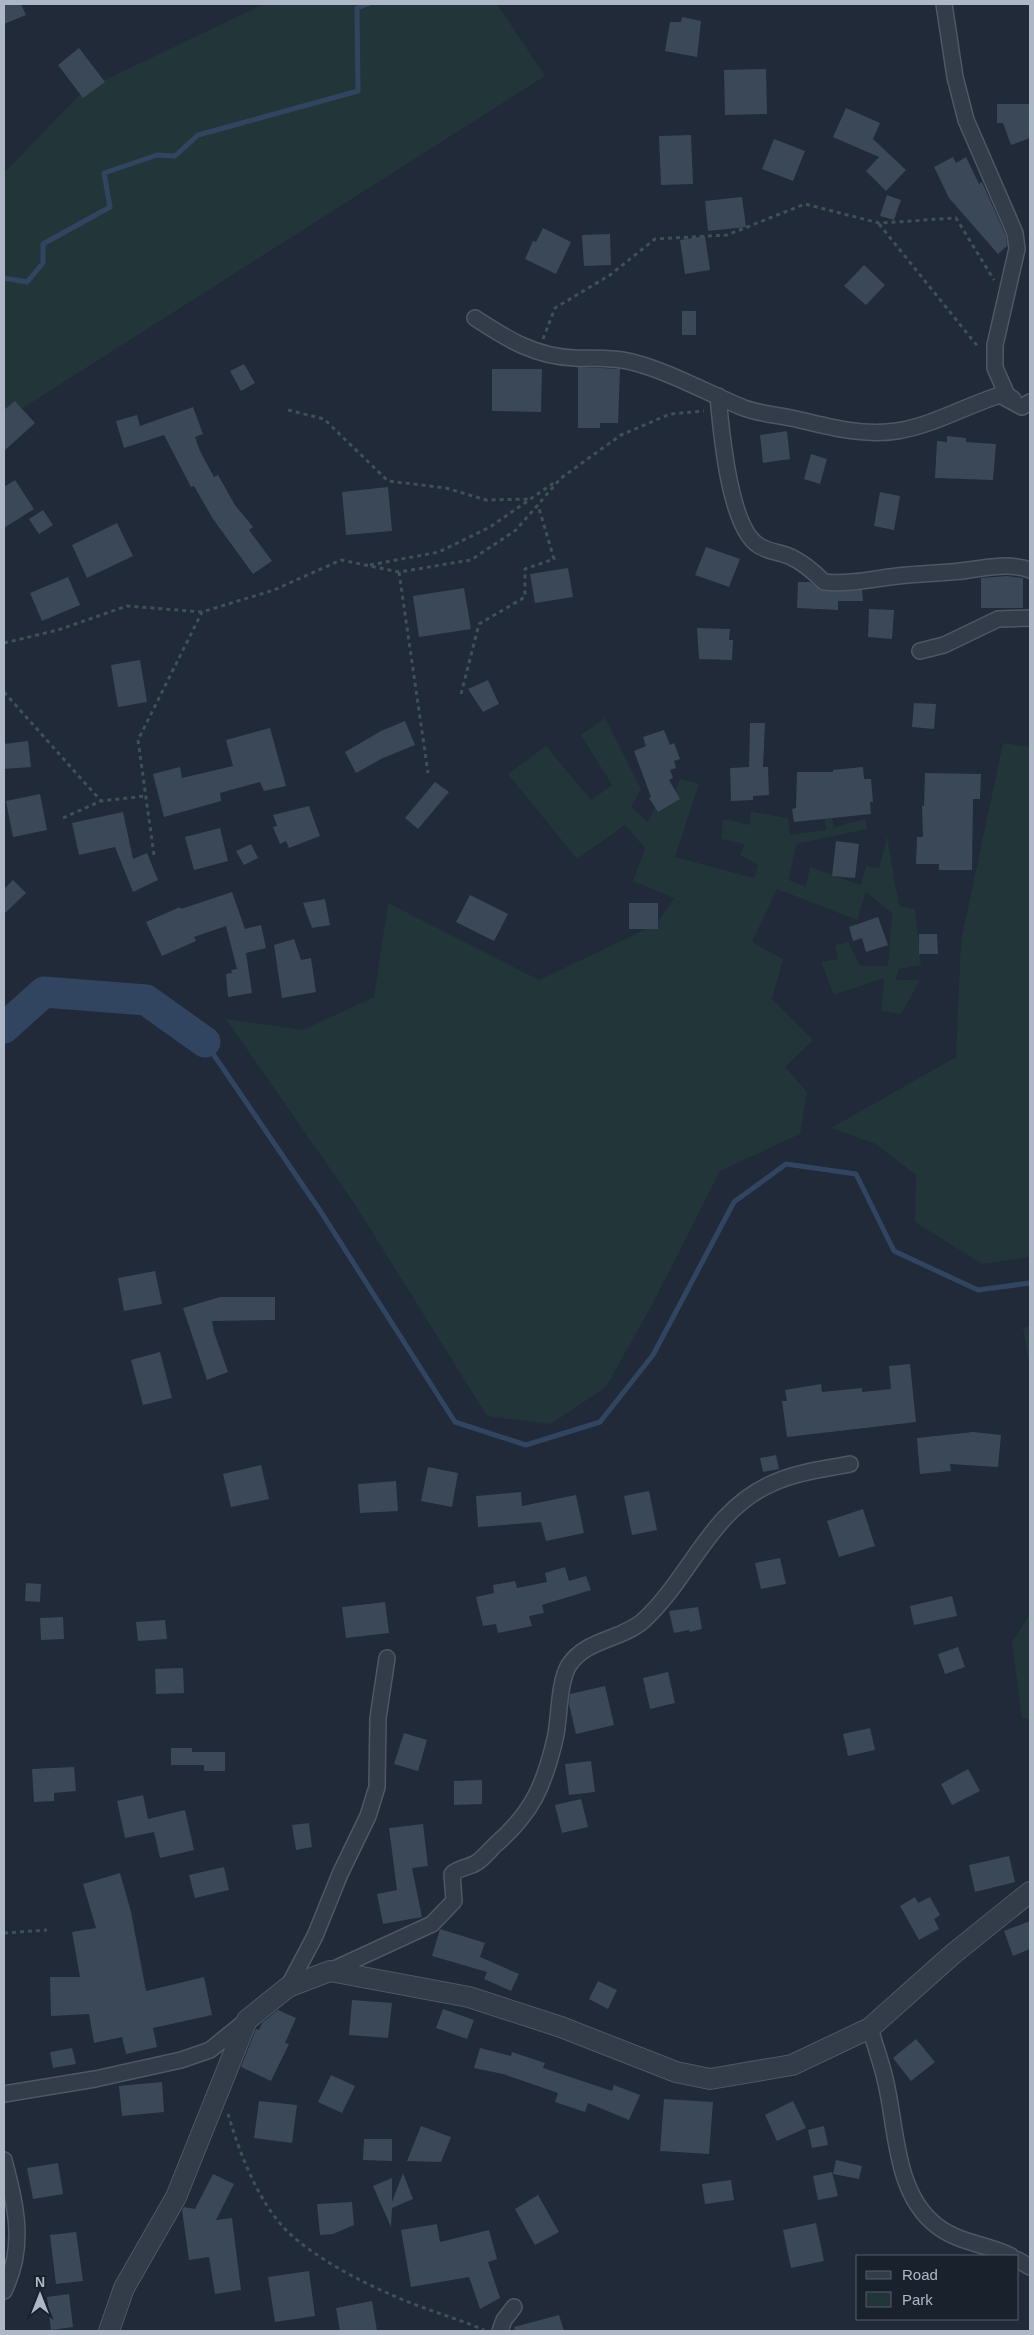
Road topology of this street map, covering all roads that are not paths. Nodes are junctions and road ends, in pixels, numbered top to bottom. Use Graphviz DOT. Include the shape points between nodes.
graph roads {
  1 [pos="944,4"];
  2 [pos="475,318"];
  3 [pos="718,403"];
  4 [pos="1026,404"];
  5 [pos="1030,570"];
  6 [pos="1030,618"];
  7 [pos="920,651"];
  8 [pos="850,1464"];
  9 [pos="387,1658"];
  10 [pos="1030,1892"];
  11 [pos="330,1970"];
  12 [pos="288,1987"];
  13 [pos="247,2020"];
  14 [pos="870,2028"];
  15 [pos="4,2094"];
  16 [pos="4,2160"];
  17 [pos="1009,2255"];
  18 [pos="4,2291"];
  19 [pos="514,2307"];
  20 [pos="109,2331"];
  21 [pos="500,2331"];
  1 -- 4 [label="street" via="955,77 966,120 1015,233 1017,249 995,345 995,368 1007,394"];
  2 -- 3 [label="street" via="511,342 538,353 632,362"];
  3 -- 4 [label="street" via="823,427 870,432 922,426 1000,394"];
  3 -- 5 [label="street" via="726,470 745,533 757,545 790,556 811,568 824,582 848,584 987,567"];
  6 -- 7 [label="street" via="998,619 944,645"];
  8 -- 11 [label="street" via="773,1482 736,1505 722,1518 664,1599 642,1622 620,1636 595,1643 576,1659 565,1677 555,1738 545,1771 535,1800 520,1822 476,1863 452,1874 454,1901 432,1924"];
  9 -- 12 [label="street" via="378,1718 378,1787 316,1936"];
  10 -- 14 [label="street" via="953,1954"];
  11 -- 12 [label="street"];
  11 -- 14 [label="street" via="469,1997 561,2027 676,2072 710,2079 792,2065"];
  12 -- 13 [label="street"];
  13 -- 15 [label="street" via="210,2050 181,2060"];
  13 -- 20 [label="street" via="179,2191 124,2288"];
  14 -- 17 [label="street" via="886,2082 895,2138 908,2186 920,2211 938,2228 968,2243"];
  16 -- 18 [label="street" via="16,2206 18,2243 12,2275"];
  19 -- 21 [label="street"];
}
